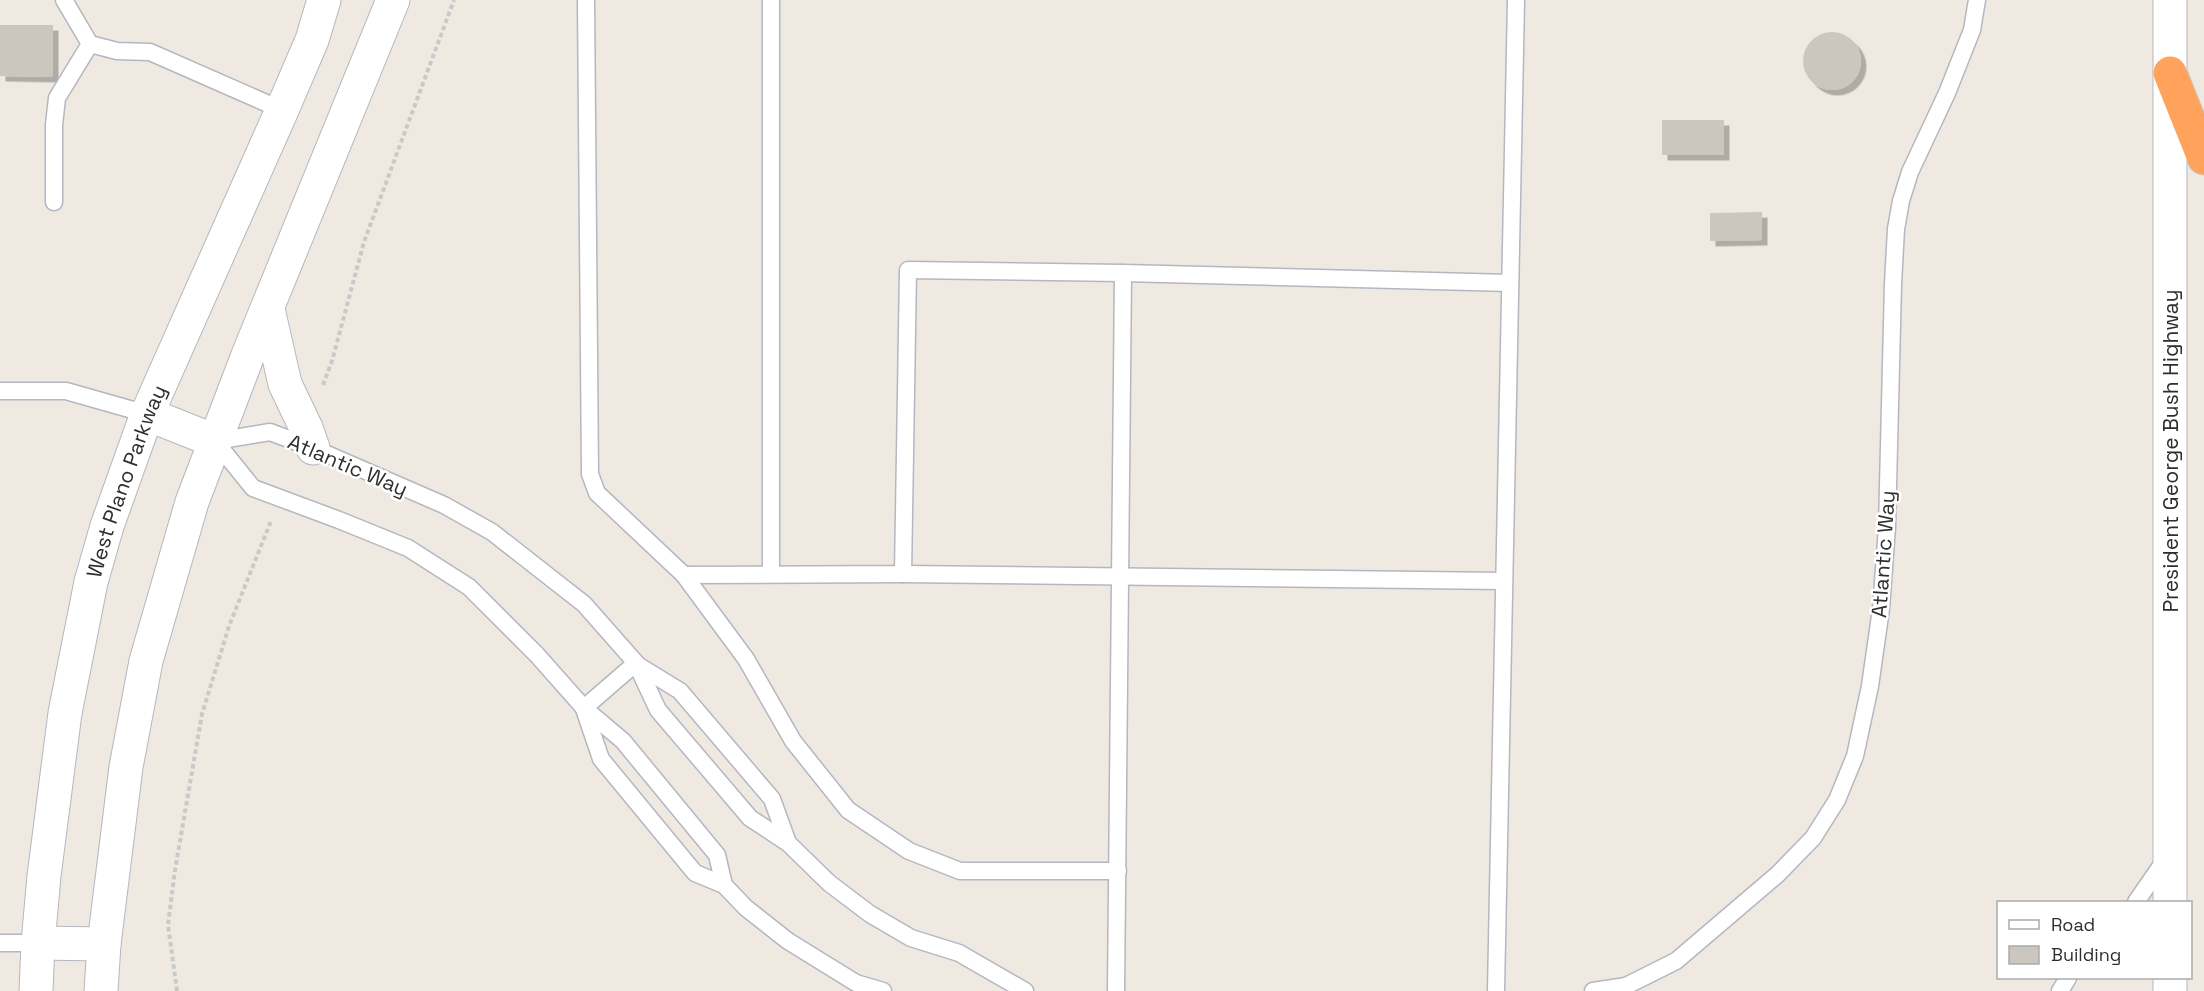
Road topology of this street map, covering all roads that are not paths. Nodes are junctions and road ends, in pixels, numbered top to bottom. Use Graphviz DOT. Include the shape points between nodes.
graph roads {
  1 [pos="64,0"];
  2 [pos="324,0"];
  3 [pos="393,0"];
  4 [pos="586,0"];
  5 [pos="771,0"];
  6 [pos="1516,0"];
  7 [pos="1977,0"];
  8 [pos="2170,0"];
  9 [pos="90,44"];
  10 [pos="2170,73"];
  11 [pos="282,110"];
  12 [pos="2204,158"];
  13 [pos="54,202"];
  14 [pos="1123,273"];
  15 [pos="1510,283"];
  16 [pos="268,309"];
  17 [pos="0,391"];
  18 [pos="147,414"];
  19 [pos="215,441"];
  20 [pos="313,448"];
  21 [pos="771,574"];
  22 [pos="903,574"];
  23 [pos="684,575"];
  24 [pos="1120,576"];
  25 [pos="1504,581"];
  26 [pos="636,663"];
  27 [pos="584,708"];
  28 [pos="788,843"];
  29 [pos="2170,851"];
  30 [pos="1118,871"];
  31 [pos="724,885"];
  32 [pos="2137,901"];
  33 [pos="2170,901"];
  34 [pos="0,943"];
  35 [pos="38,943"];
  36 [pos="104,944"];
  37 [pos="36,991"];
  38 [pos="101,991"];
  39 [pos="883,991"];
  40 [pos="1025,991"];
  41 [pos="1116,991"];
  42 [pos="1496,991"];
  43 [pos="1593,991"];
  1 -- 9 [label="lane"];
  2 -- 11 [label="main road, West Plano Parkway" via="312,40"];
  3 -- 16 [label="main road"];
  4 -- 23 [label="lane" via="590,474 597,493"];
  5 -- 21 [label="lane"];
  6 -- 15 [label="lane"];
  7 -- 43 [label="lane, Atlantic Way" via="1972,30 1910,172 1896,229 1881,609 1855,756 1837,800 1813,837 1778,874 1677,961 1626,986"];
  8 -- 10 [label="main road, President George Bush Highway"];
  9 -- 11 [label="lane" via="117,51 150,52"];
  9 -- 13 [label="lane" via="57,98"];
  10 -- 12 [label="highway"];
  10 -- 29 [label="main road, President George Bush Highway"];
  11 -- 18 [label="main road, West Plano Parkway"];
  14 -- 15 [label="lane"];
  14 -- 22 [label="lane" via="908,270"];
  14 -- 24 [label="lane"];
  15 -- 25 [label="lane"];
  16 -- 19 [label="main road"];
  16 -- 20 [label="main road" via="285,384"];
  17 -- 18 [label="lane" via="66,391"];
  18 -- 19 [label="main road"];
  18 -- 35 [label="main road, West Plano Parkway" via="91,582 65,713"];
  19 -- 20 [label="lane, Atlantic Way" via="270,432"];
  19 -- 27 [label="lane" via="253,488 408,548 469,587"];
  19 -- 36 [label="main road" via="192,502 146,662 126,767"];
  20 -- 26 [label="lane, Atlantic Way" via="444,505 492,531 584,604"];
  21 -- 22 [label="lane"];
  21 -- 23 [label="lane"];
  22 -- 24 [label="lane"];
  23 -- 30 [label="lane" via="746,659 793,741 848,810 909,851 960,871"];
  24 -- 25 [label="lane"];
  24 -- 30 [label="lane"];
  25 -- 42 [label="lane"];
  26 -- 27 [label="lane"];
  26 -- 28 [label="lane, Atlantic Way" via="658,710 750,818"];
  26 -- 28 [label="lane, Atlantic Way" via="680,691 757,781 772,799"];
  27 -- 31 [label="lane" via="623,741 717,855"];
  27 -- 31 [label="lane" via="601,759 695,873"];
  28 -- 40 [label="lane, Atlantic Way" via="829,883 870,914 911,938 959,953"];
  29 -- 32 [label="lane"];
  29 -- 33 [label="main road, President George Bush Highway"];
  30 -- 41 [label="lane"];
  31 -- 39 [label="lane" via="788,941 855,983"];
  34 -- 35 [label="lane"];
  35 -- 36 [label="main road"];
  35 -- 37 [label="main road, West Plano Parkway"];
  36 -- 38 [label="main road"];
}
